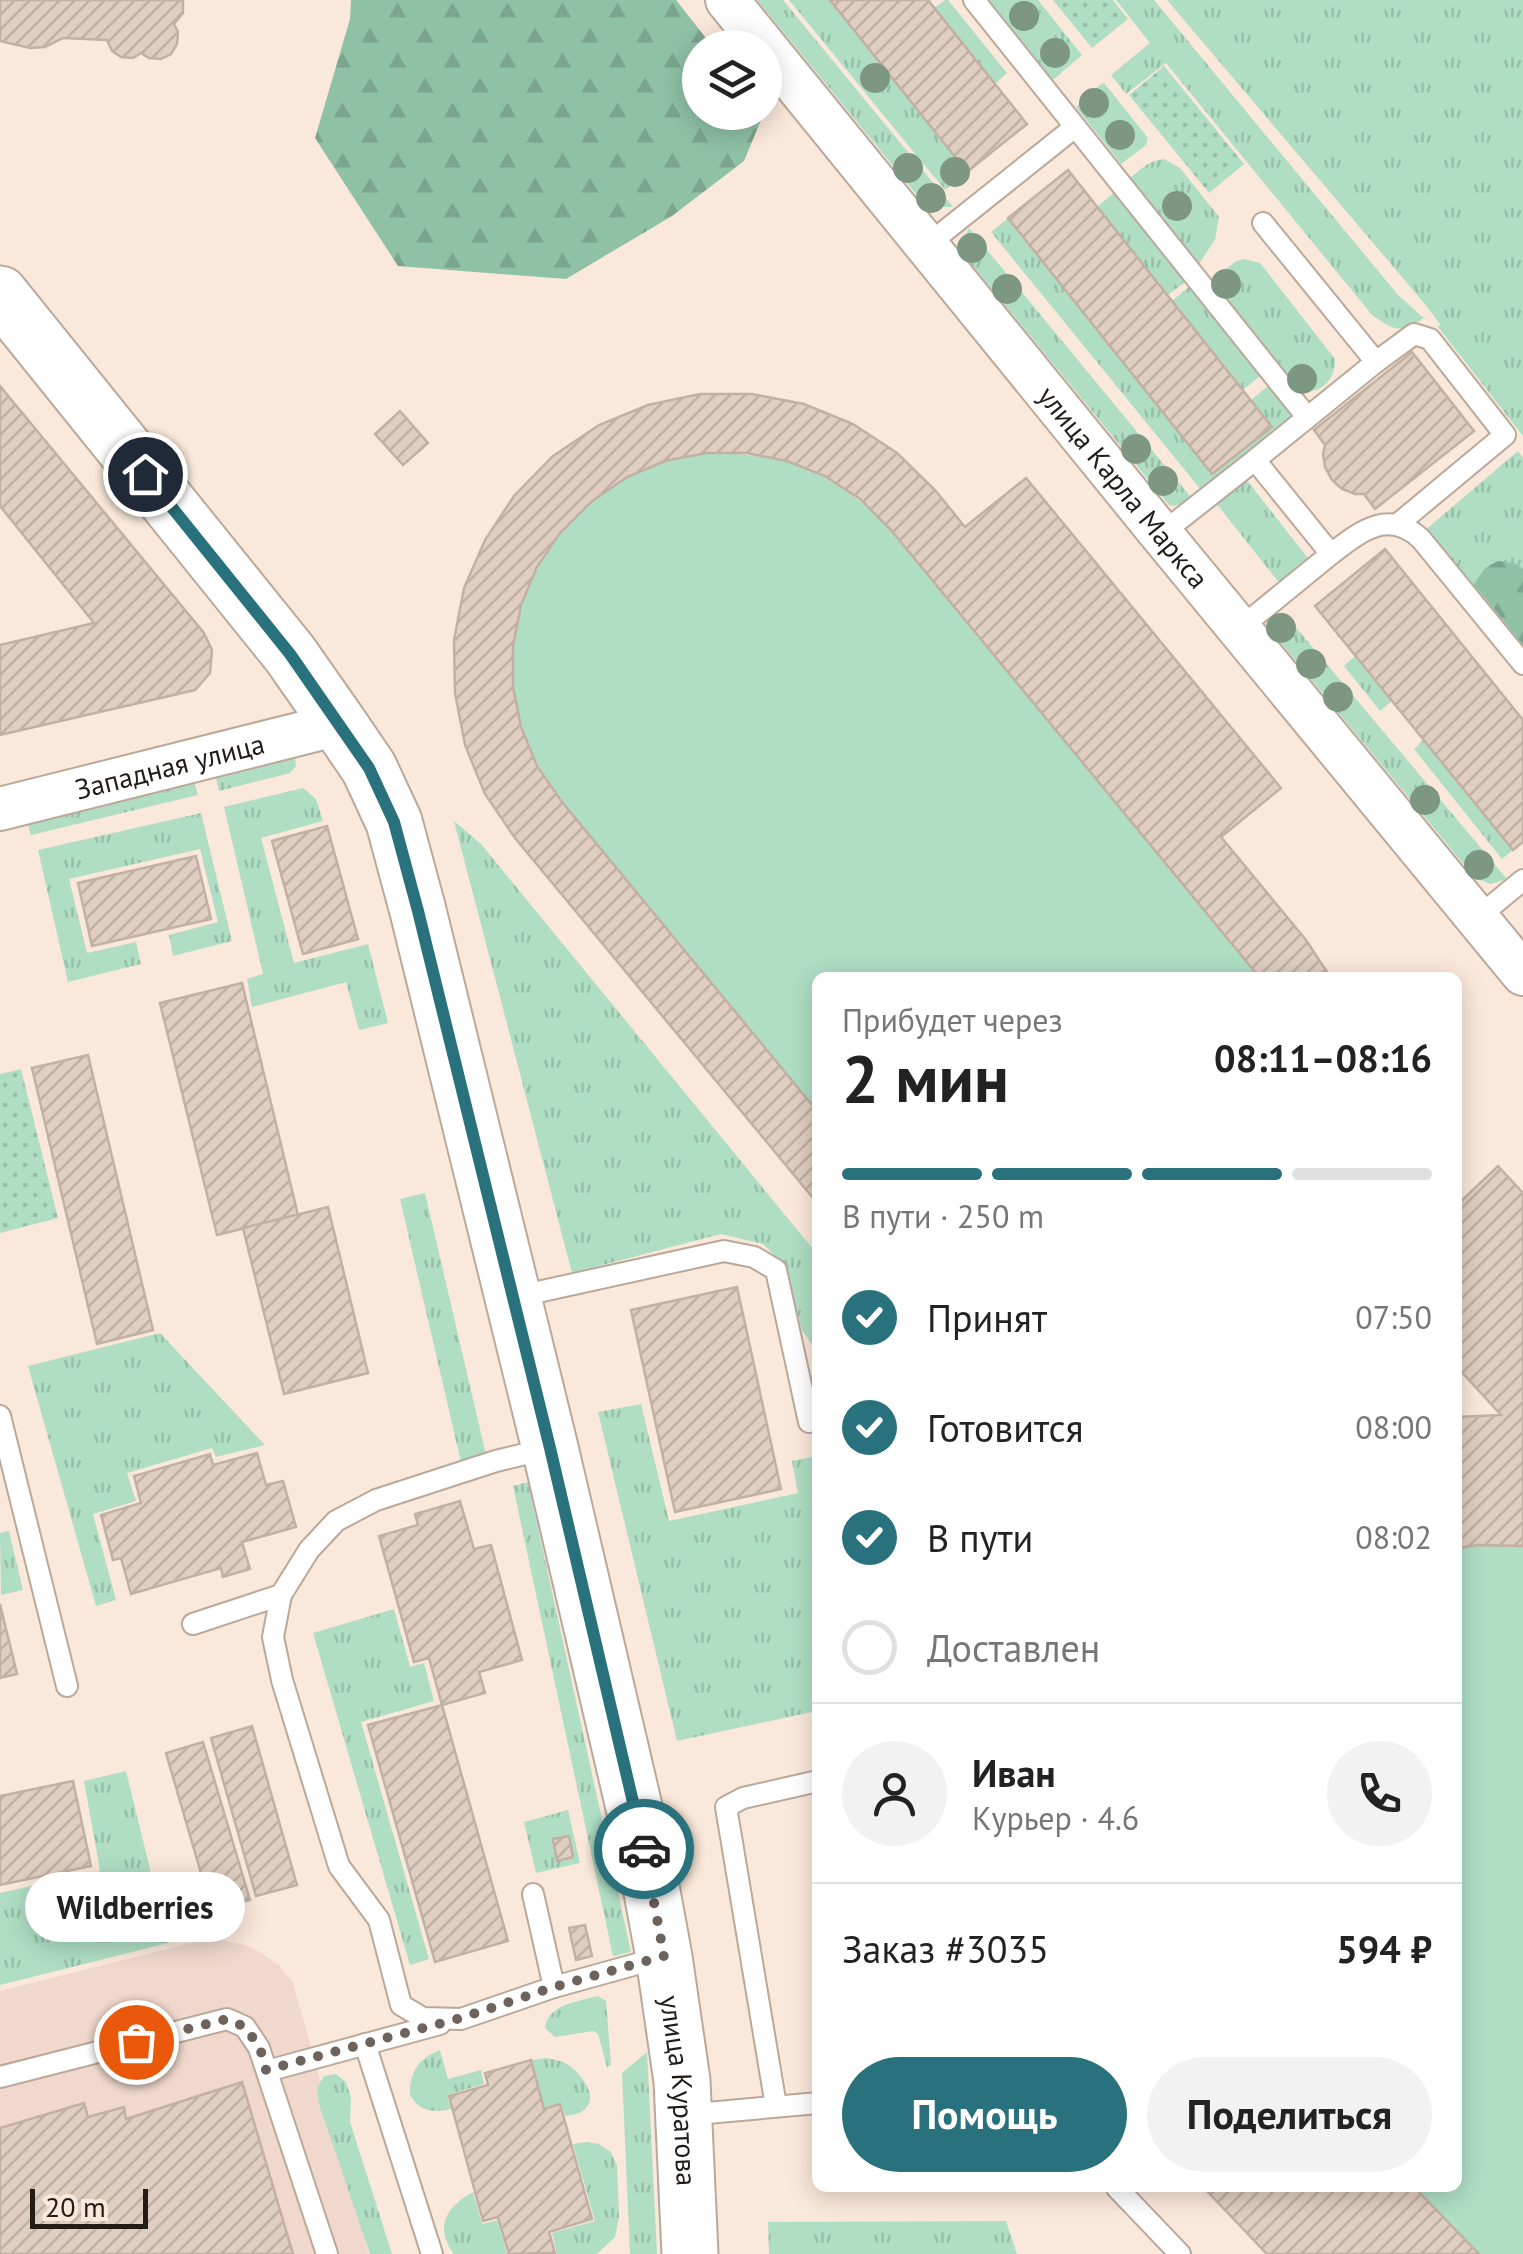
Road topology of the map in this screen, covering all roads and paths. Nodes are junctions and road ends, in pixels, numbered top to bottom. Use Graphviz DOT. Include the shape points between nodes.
graph roads {
  1 [pos="726,0"];
  2 [pos="974,0"];
  3 [pos="1075,127"];
  4 [pos="1263,223"];
  5 [pos="926,246"];
  6 [pos="0,294"];
  7 [pos="1376,362"];
  8 [pos="1307,417"];
  9 [pos="1254,460"];
  10 [pos="1398,524"];
  11 [pos="1161,534"];
  12 [pos="1331,554"];
  13 [pos="1240,629"];
  14 [pos="1523,664"];
  15 [pos="339,724"];
  16 [pos="0,809"];
  17 [pos="1523,880"];
  18 [pos="1477,918"];
  19 [pos="1523,974"];
  20 [pos="512,1298"];
  21 [pos="0,1416"];
  22 [pos="809,1422"];
  23 [pos="550,1448"];
  24 [pos="281,1595"];
  25 [pos="193,1624"];
  26 [pos="67,1686"];
  27 [pos="812,1782"];
  28 [pos="532,1894"];
  29 [pos="664,1956"];
  30 [pos="554,1987"];
  31 [pos="461,2018"];
  32 [pos="365,2044"];
  33 [pos="266,2070"];
  34 [pos="0,2077"];
  35 [pos="812,2103"];
  36 [pos="776,2106"];
  37 [pos="684,2115"];
  38 [pos="1121,2192"];
  39 [pos="326,2254"];
  40 [pos="432,2254"];
  41 [pos="690,2254"];
  42 [pos="1180,2254"];
  1 -- 5 [label="street, улица Карла Маркса"];
  2 -- 3 [label="lane"];
  3 -- 5 [label="lane"];
  3 -- 8 [label="lane"];
  4 -- 7 [label="lane"];
  5 -- 11 [label="street, улица Карла Маркса"];
  6 -- 15 [label="street, улица Куратова"];
  7 -- 8 [label="lane"];
  7 -- 10 [label="lane" via="1414,334 1430,339 1505,435"];
  8 -- 9 [label="lane"];
  9 -- 11 [label="lane"];
  9 -- 12 [label="lane"];
  10 -- 12 [label="lane" via="1371,527"];
  10 -- 14 [label="lane" via="1420,539"];
  11 -- 13 [label="street, улица Карла Маркса"];
  12 -- 13 [label="lane"];
  13 -- 18 [label="street, улица Карла Маркса"];
  15 -- 16 [label="street, Западная улица"];
  15 -- 20 [label="street, улица Куратова" via="394,822"];
  17 -- 18 [label="lane"];
  18 -- 19 [label="street, улица Карла Маркса"];
  20 -- 22 [label="lane" via="724,1251 754,1257 776,1270"];
  20 -- 23 [label="street, улица Куратова"];
  21 -- 26 [label="lane"];
  23 -- 24 [label="lane" via="376,1500 336,1521 308,1550"];
  23 -- 29 [label="street, улица Куратова"];
  24 -- 25 [label="lane"];
  24 -- 31 [label="lane" via="273,1637 279,1666 339,1866 380,1920 401,2005 423,2018"];
  27 -- 36 [label="lane" via="726,1807"];
  28 -- 30 [label="lane"];
  29 -- 30 [label="lane"];
  29 -- 37 [label="street, улица Куратова"];
  30 -- 31 [label="lane"];
  31 -- 32 [label="lane"];
  32 -- 33 [label="lane"];
  32 -- 40 [label="lane"];
  33 -- 34 [label="lane" via="245,2027 227,2019"];
  33 -- 39 [label="lane"];
  35 -- 36 [label="lane"];
  36 -- 37 [label="lane"];
  37 -- 41 [label="street, улица Куратова"];
  38 -- 42 [label="lane"];
}
